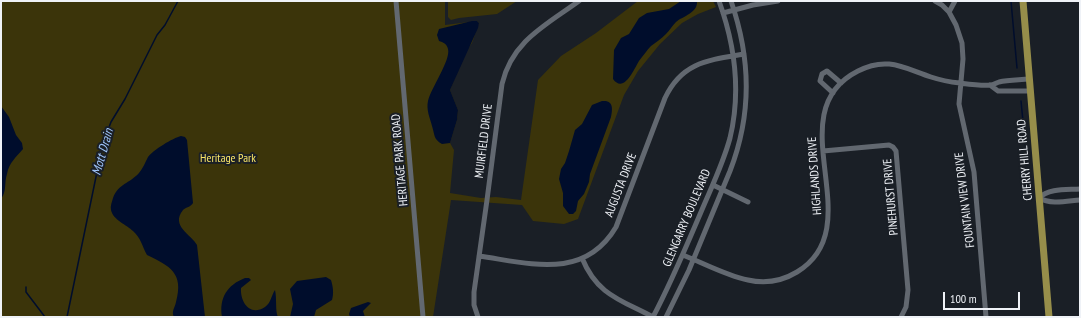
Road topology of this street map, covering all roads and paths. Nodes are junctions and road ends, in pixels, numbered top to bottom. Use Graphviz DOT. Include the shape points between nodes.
graph roads {
  1 [pos="396,1"];
  2 [pos="579,1"];
  3 [pos="719,1"];
  4 [pos="731,1"];
  5 [pos="778,1"];
  6 [pos="936,1"];
  7 [pos="955,1"];
  8 [pos="1023,1"];
  9 [pos="734,10"];
  10 [pos="948,12"];
  11 [pos="723,13"];
  12 [pos="744,54"];
  13 [pos="733,56"];
  14 [pos="1029,79"];
  15 [pos="841,83"];
  16 [pos="960,83"];
  17 [pos="990,85"];
  18 [pos="1030,91"];
  19 [pos="832,93"];
  20 [pos="733,125"];
  21 [pos="743,128"];
  22 [pos="823,151"];
  23 [pos="713,184"];
  24 [pos="723,189"];
  25 [pos="1080,189"];
  26 [pos="1039,198"];
  27 [pos="1080,200"];
  28 [pos="748,202"];
  29 [pos="683,255"];
  30 [pos="479,256"];
  31 [pos="582,258"];
  32 [pos="694,259"];
  33 [pos="423,317"];
  34 [pos="478,317"];
  35 [pos="653,317"];
  36 [pos="666,317"];
  37 [pos="902,317"];
  38 [pos="986,317"];
  39 [pos="1049,317"];
  1 -- 33 [label="street, HERITAGE PARK ROAD"];
  2 -- 30 [label="street, MUIRFIELD DRIVE" via="522,44 512,56 504,73"];
  3 -- 11 [label="street, GLENGARRY BOULEVARD"];
  4 -- 9 [label="street, GLENGARRY BOULEVARD"];
  5 -- 9 [label="street"];
  6 -- 10 [label="street"];
  7 -- 10 [label="street"];
  8 -- 14 [label="main road, CHERRY HILL ROAD"];
  9 -- 11 [label="street"];
  9 -- 12 [label="street, GLENGARRY BOULEVARD"];
  10 -- 16 [label="street, FOUNTAIN VIEW DRIVE" via="962,43"];
  11 -- 13 [label="street, GLENGARRY BOULEVARD"];
  12 -- 13 [label="street, AUGUSTA DRIVE"];
  12 -- 21 [label="street, GLENGARRY BOULEVARD" via="747,91"];
  13 -- 20 [label="street, GLENGARRY BOULEVARD" via="736,91"];
  13 -- 31 [label="street, AUGUSTA DRIVE" via="696,64 672,84 616,227 601,246"];
  14 -- 17 [label="street, HIGHLANDS DRIVE"];
  14 -- 18 [label="main road, CHERRY HILL ROAD"];
  15 -- 16 [label="street, HIGHLANDS DRIVE" via="862,69 887,64 905,67 936,79"];
  15 -- 19 [label="street, HIGHLANDS DRIVE"];
  15 -- 19 [label="street" via="827,71 822,74 820,81"];
  16 -- 17 [label="street, HIGHLANDS DRIVE"];
  16 -- 38 [label="street, FOUNTAIN VIEW DRIVE" via="959,109 974,172"];
  17 -- 18 [label="street, HIGHLANDS DRIVE" via="998,91"];
  18 -- 26 [label="main road, CHERRY HILL ROAD"];
  19 -- 22 [label="street, HIGHLANDS DRIVE" via="822,119"];
  20 -- 21 [label="street"];
  20 -- 23 [label="street, GLENGARRY BOULEVARD"];
  21 -- 24 [label="street, GLENGARRY BOULEVARD" via="736,156"];
  22 -- 32 [label="street, HIGHLANDS DRIVE" via="828,227 820,248 805,266 784,278 758,282 740,278"];
  22 -- 37 [label="street, PINEHURST DRIVE" via="889,145 896,151 908,290"];
  23 -- 24 [label="street"];
  23 -- 29 [label="street, GLENGARRY BOULEVARD"];
  24 -- 28 [label="street"];
  24 -- 32 [label="street, GLENGARRY BOULEVARD"];
  25 -- 26 [label="street" via="1051,191"];
  26 -- 27 [label="street" via="1052,202"];
  26 -- 39 [label="main road, CHERRY HILL ROAD"];
  29 -- 32 [label="street, HIGHLANDS DRIVE"];
  29 -- 35 [label="street, GLENGARRY BOULEVARD"];
  30 -- 31 [label="street, AUGUSTA DRIVE" via="550,265 567,264"];
  30 -- 34 [label="street, MUIRFIELD DRIVE" via="474,300"];
  31 -- 35 [label="street" via="591,276 602,289"];
  32 -- 36 [label="street, GLENGARRY BOULEVARD"];
}
